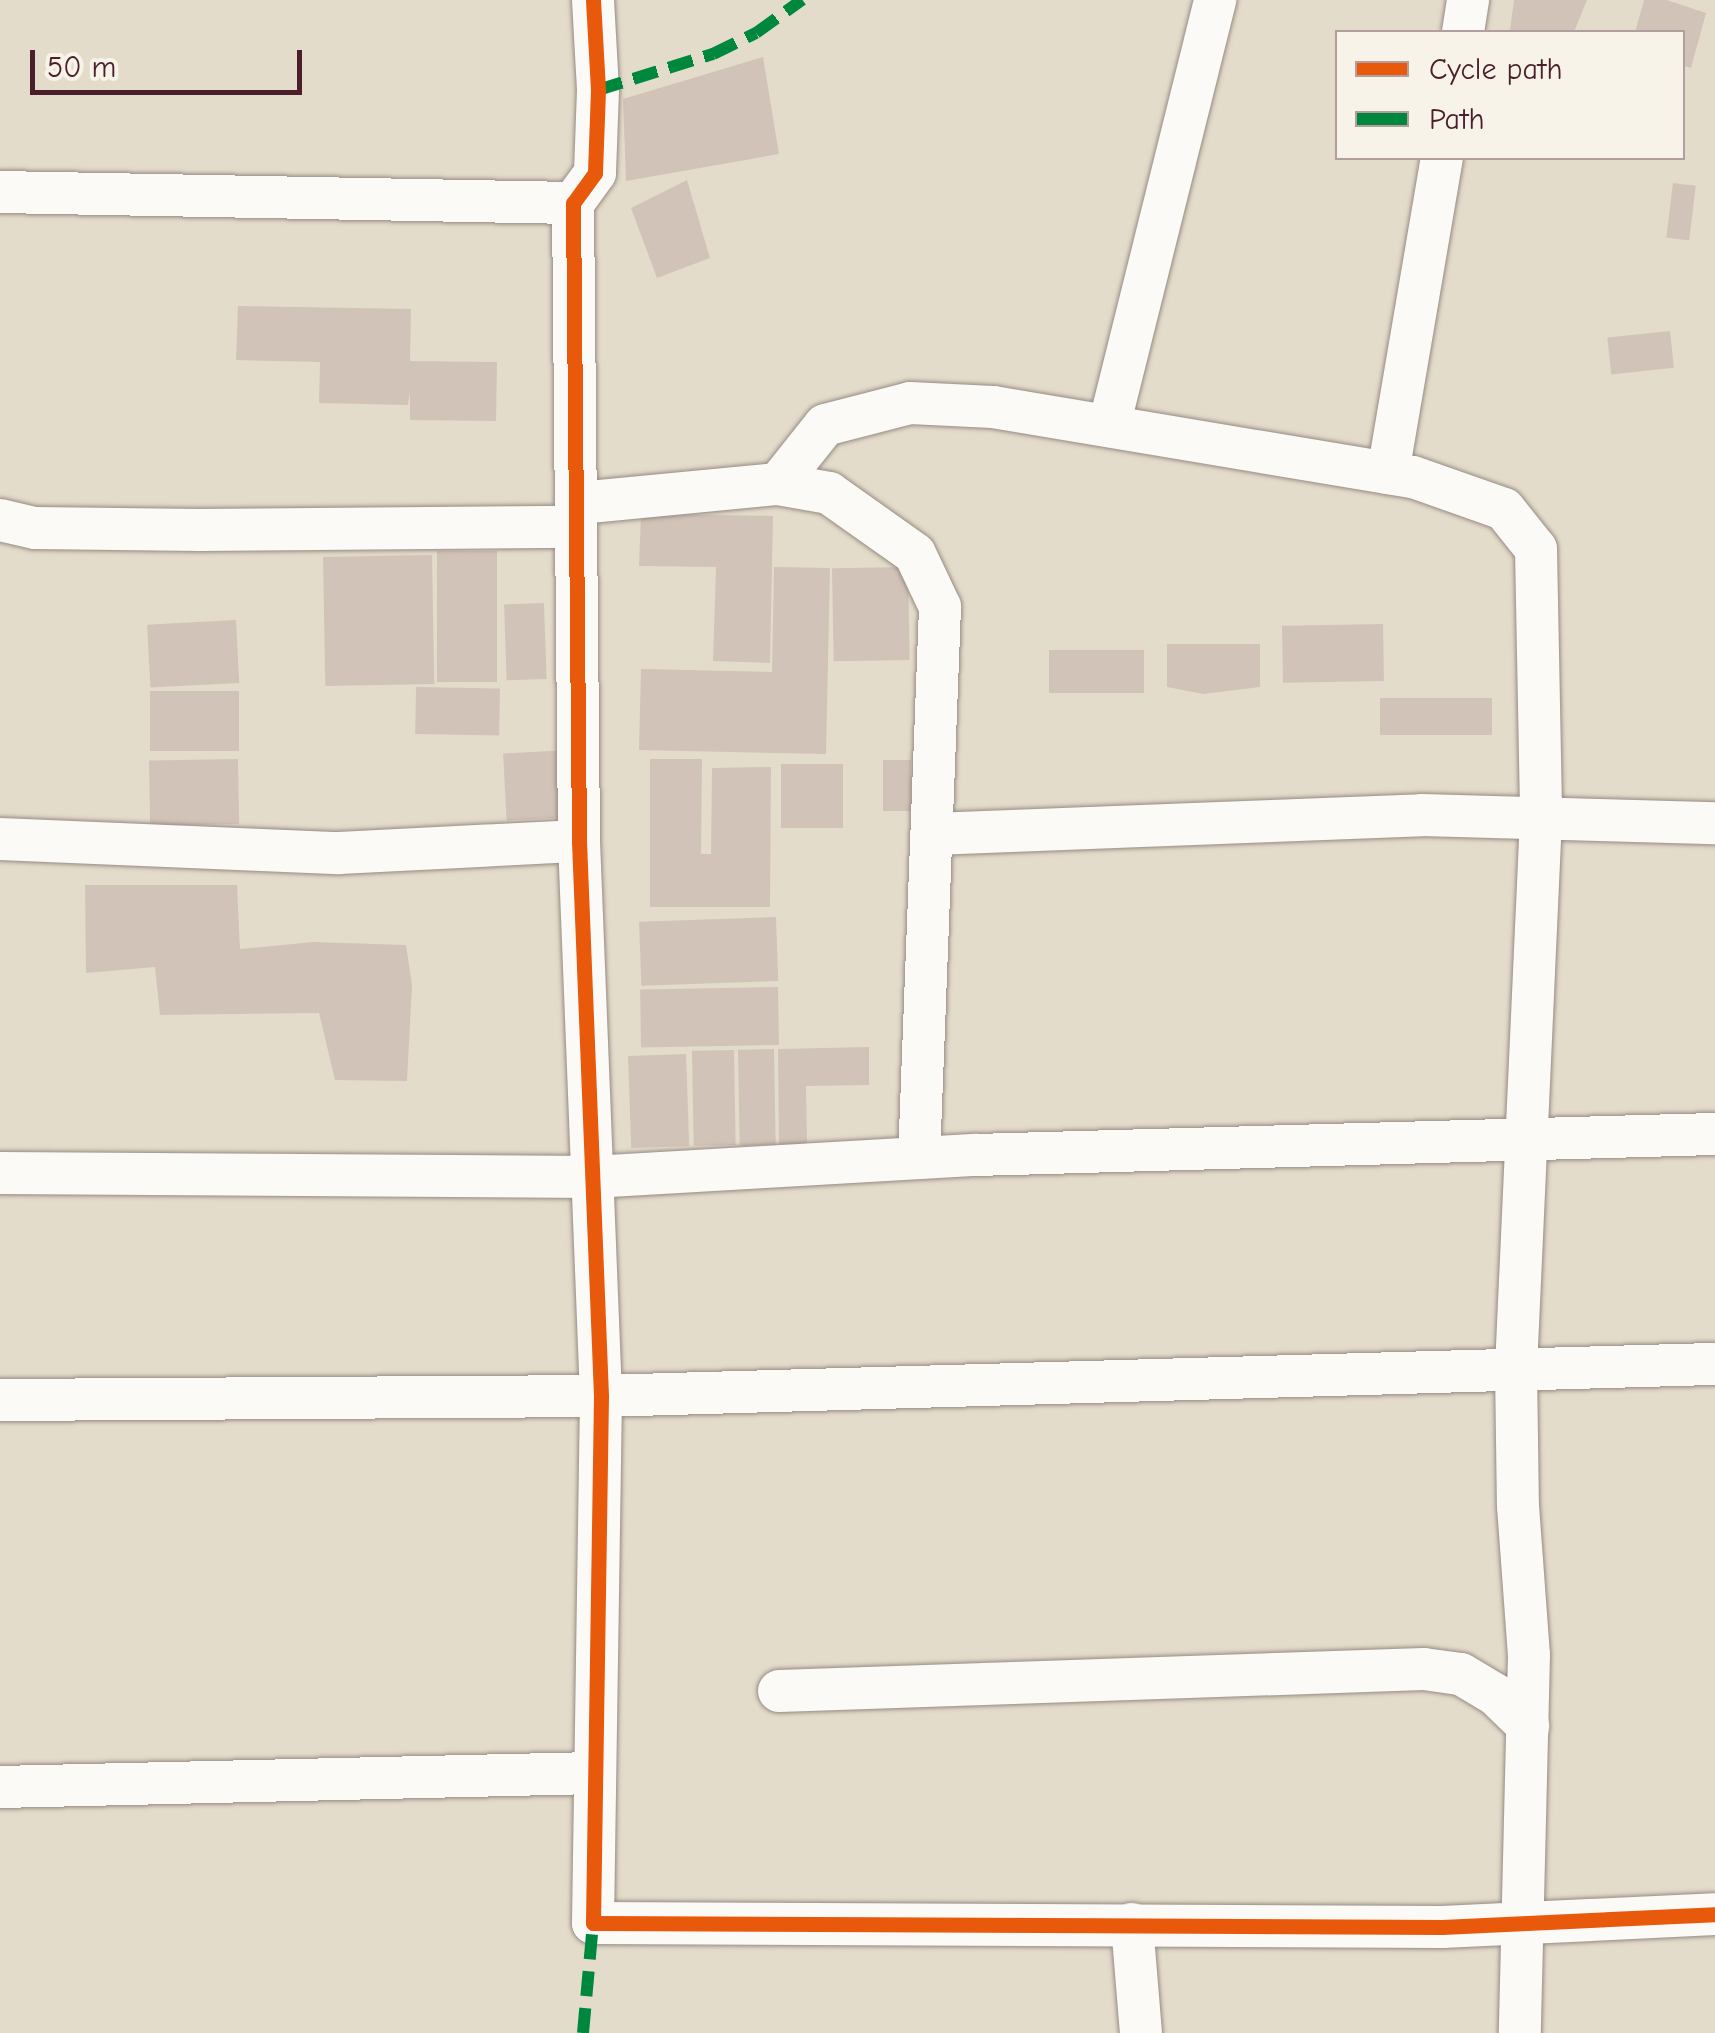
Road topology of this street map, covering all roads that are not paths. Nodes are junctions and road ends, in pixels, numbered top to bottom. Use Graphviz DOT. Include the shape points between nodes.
graph roads {
  1 [pos="593,0"];
  2 [pos="1215,0"];
  3 [pos="1468,0"];
  4 [pos="1463,30"];
  5 [pos="1442,160"];
  6 [pos="0,192"];
  7 [pos="573,203"];
  8 [pos="1109,426"];
  9 [pos="1388,473"];
  10 [pos="778,484"];
  11 [pos="578,515"];
  12 [pos="0,520"];
  13 [pos="1541,818"];
  14 [pos="1715,823"];
  15 [pos="933,834"];
  16 [pos="0,839"];
  17 [pos="579,841"];
  18 [pos="1715,1134"];
  19 [pos="1524,1140"];
  20 [pos="918,1158"];
  21 [pos="0,1173"];
  22 [pos="592,1177"];
  23 [pos="1715,1364"];
  24 [pos="1516,1368"];
  25 [pos="601,1396"];
  26 [pos="0,1400"];
  27 [pos="779,1691"];
  28 [pos="1528,1726"];
  29 [pos="595,1773"];
  30 [pos="0,1787"];
  31 [pos="1715,1914"];
  32 [pos="1521,1922"];
  33 [pos="1132,1924"];
  34 [pos="1141,2033"];
  35 [pos="1520,2033"];
  1 -- 7 [label="street" via="595,173"];
  2 -- 8 [label="street"];
  3 -- 4 [label="street"];
  5 -- 9 [label="street"];
  6 -- 7 [label="street"];
  7 -- 11 [label="street"];
  8 -- 9 [label="street"];
  8 -- 10 [label="street" via="992,406 910,403 825,426"];
  9 -- 13 [label="street" via="1504,509 1536,549"];
  10 -- 11 [label="street"];
  10 -- 15 [label="street" via="830,493 874,522 915,554 940,606"];
  11 -- 12 [label="street" via="127,529 35,528"];
  11 -- 17 [label="street"];
  13 -- 14 [label="street"];
  13 -- 15 [label="street" via="1422,816"];
  13 -- 19 [label="street"];
  15 -- 20 [label="street"];
  16 -- 17 [label="street" via="339,853"];
  17 -- 22 [label="street"];
  18 -- 19 [label="street"];
  19 -- 20 [label="street"];
  19 -- 24 [label="street"];
  20 -- 22 [label="street"];
  21 -- 22 [label="street"];
  22 -- 25 [label="street"];
  23 -- 24 [label="street"];
  24 -- 25 [label="street"];
  24 -- 28 [label="street"];
  25 -- 26 [label="street"];
  25 -- 29 [label="street"];
  27 -- 28 [label="street" via="1424,1669 1462,1674"];
  28 -- 32 [label="street"];
  29 -- 30 [label="street"];
  29 -- 33 [label="street" via="593,1923"];
  31 -- 32 [label="street"];
  32 -- 33 [label="street"];
  32 -- 35 [label="street"];
  33 -- 34 [label="street"];
}
